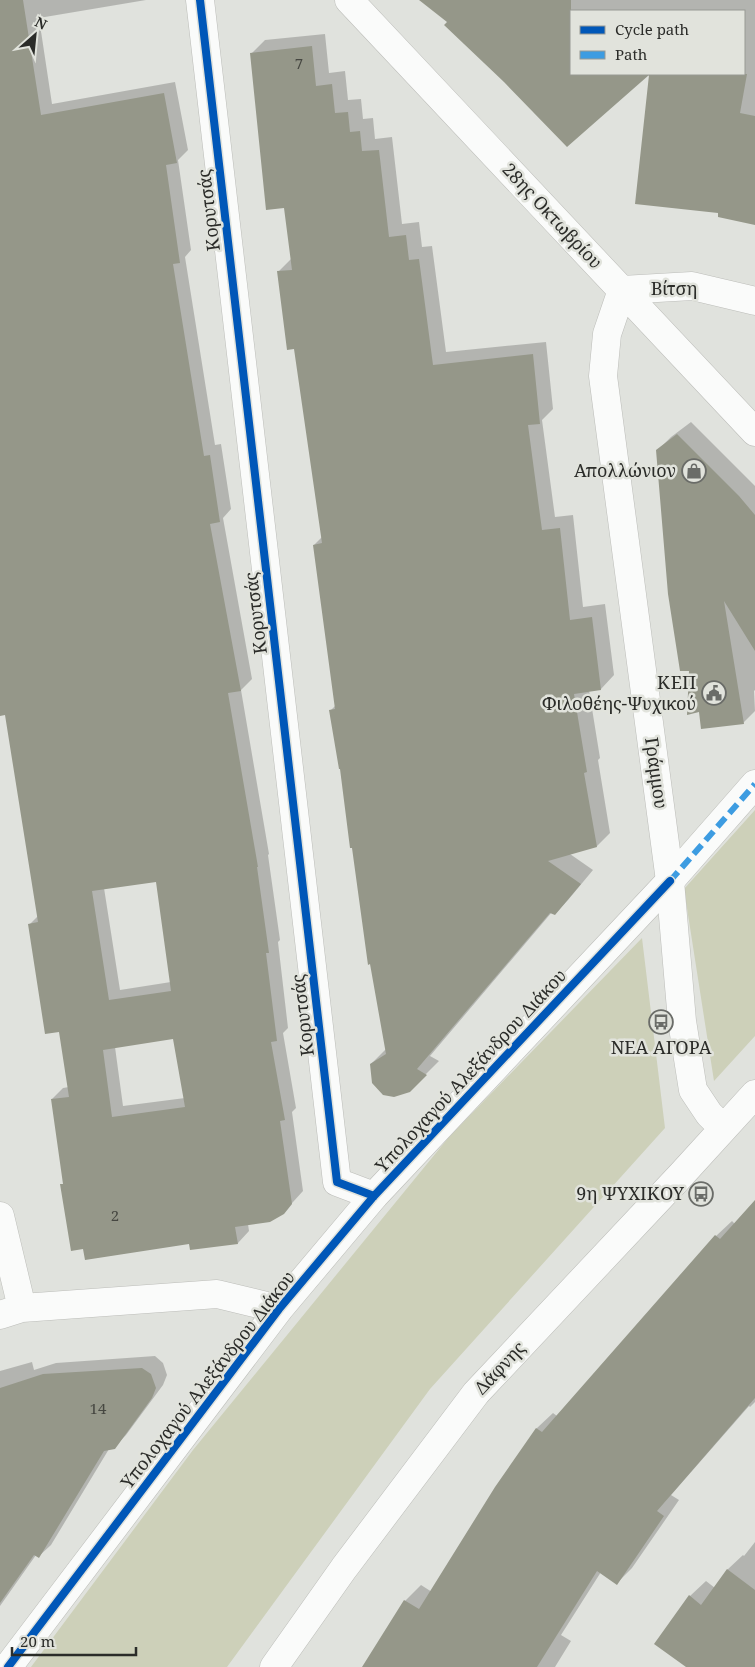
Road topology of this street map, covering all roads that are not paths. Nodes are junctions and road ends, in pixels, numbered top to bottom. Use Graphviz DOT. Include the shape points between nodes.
graph roads {
  1 [pos="200,0"];
  2 [pos="349,0"];
  3 [pos="622,290"];
  4 [pos="755,301"];
  5 [pos="755,432"];
  6 [pos="755,784"];
  7 [pos="670,881"];
  8 [pos="755,1094"];
  9 [pos="723,1128"];
  10 [pos="374,1196"];
  11 [pos="0,1216"];
  12 [pos="279,1309"];
  13 [pos="11,1312"];
  14 [pos="8,1667"];
  15 [pos="274,1667"];
  1 -- 10 [label="street, Κορυτσάς" via="337,1182"];
  2 -- 3 [label="street, 28ης Οκτωβρίου"];
  3 -- 4 [label="street, Βίτση" via="692,286"];
  3 -- 5 [label="street, 28ης Οκτωβρίου"];
  3 -- 7 [label="street, Γράμμου" via="608,334 603,376"];
  6 -- 7 [label="street, Υπολοχαγού Αλεξάνδρου Διάκου"];
  7 -- 9 [label="street, Γράμμου" via="682,1021 693,1090"];
  7 -- 10 [label="street, Υπολοχαγού Αλεξάνδρου Διάκου"];
  8 -- 9 [label="street, Δάφνης"];
  9 -- 15 [label="street, Δάφνης" via="476,1393"];
  10 -- 12 [label="street, Υπολοχαγού Αλεξάνδρου Διάκου"];
  11 -- 13 [label="street"];
  12 -- 13 [label="street" via="217,1294"];
  12 -- 14 [label="street, Υπολοχαγού Αλεξάνδρου Διάκου"];
}
